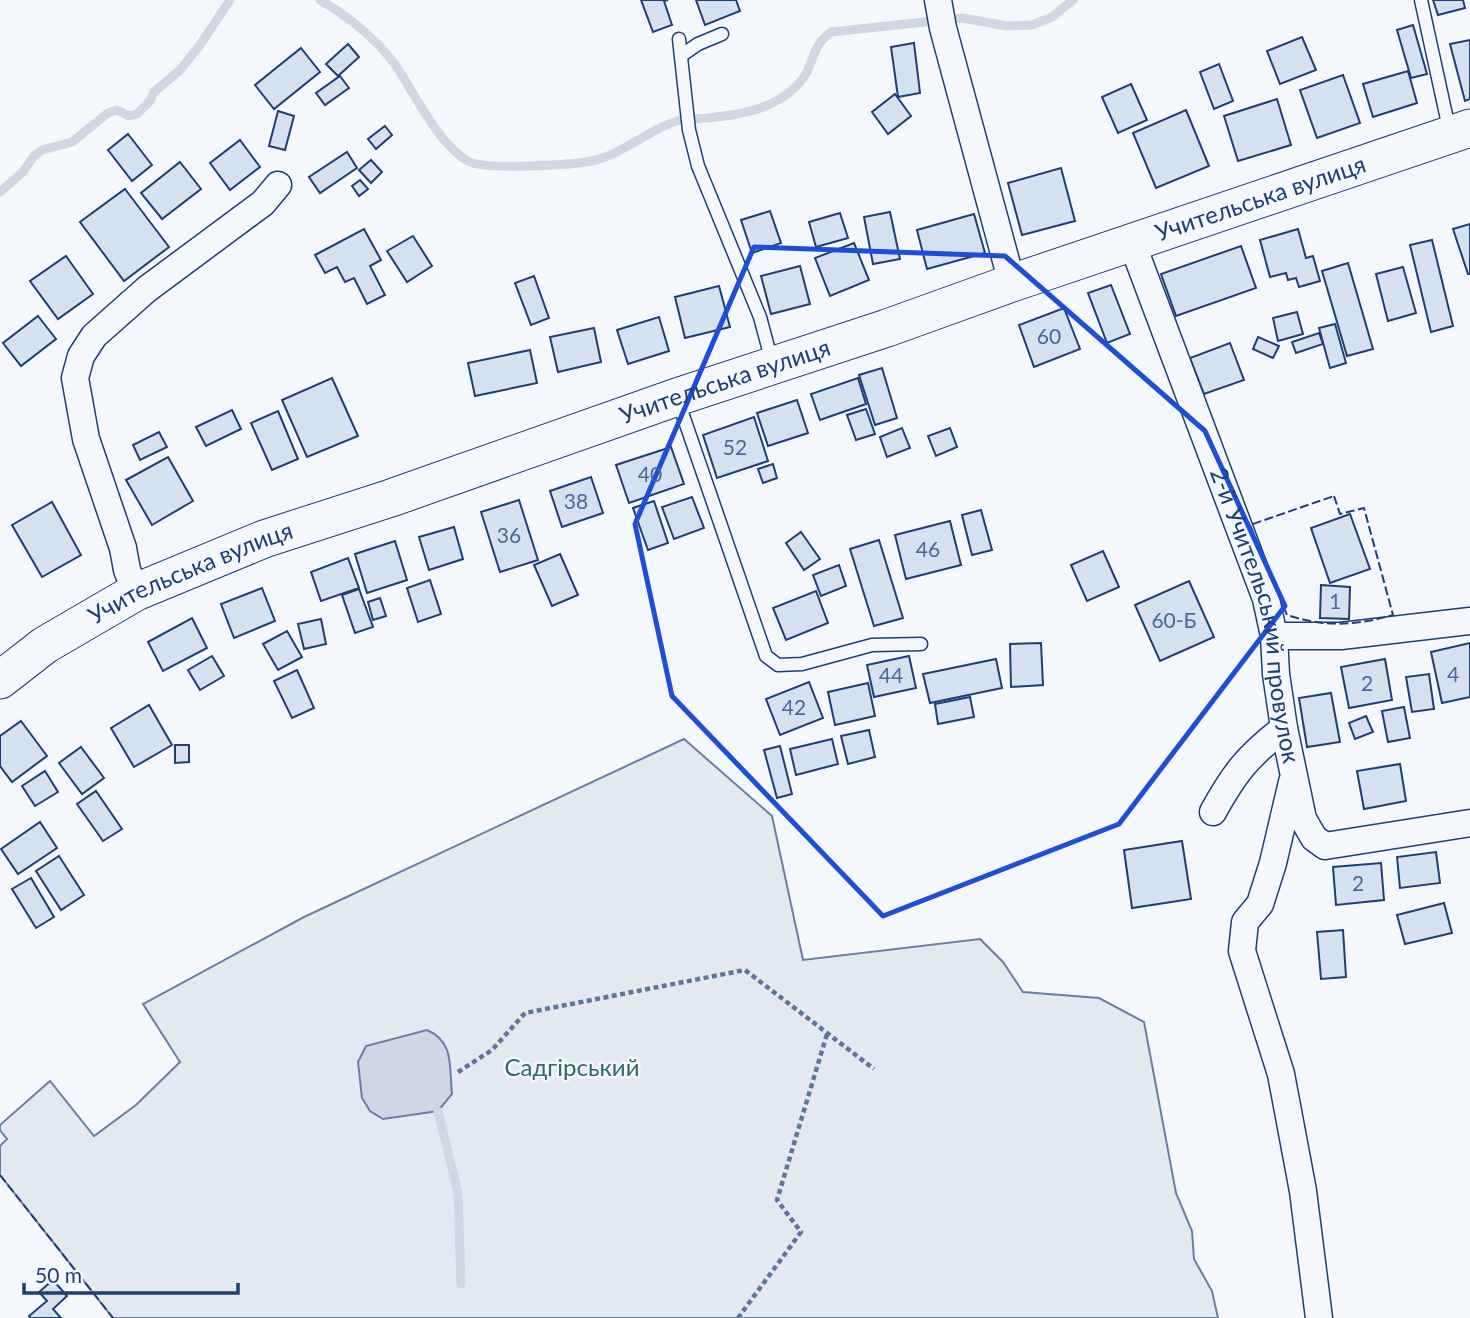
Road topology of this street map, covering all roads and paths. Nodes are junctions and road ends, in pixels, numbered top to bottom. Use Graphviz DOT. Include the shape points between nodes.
graph roads {
  1 [pos="1421,0"];
  2 [pos="940,14"];
  3 [pos="722,34"];
  4 [pos="679,39"];
  5 [pos="682,55"];
  6 [pos="1460,131"];
  7 [pos="278,185"];
  8 [pos="1132,243"];
  9 [pos="1012,283"];
  10 [pos="773,366"];
  11 [pos="677,397"];
  12 [pos="136,592"];
  13 [pos="1470,621"];
  14 [pos="1274,636"];
  15 [pos="921,644"];
  16 [pos="0,680"];
  17 [pos="1284,728"];
  18 [pos="1294,777"];
  19 [pos="1213,812"];
  20 [pos="1470,822"];
  21 [pos="827,1034"];
  22 [pos="874,1069"];
  23 [pos="458,1072"];
  24 [pos="737,1318"];
  25 [pos="1319,1318"];
  1 -- 6 [label="lane"];
  2 -- 9 [label="street"];
  3 -- 5 [label="lane"];
  4 -- 5 [label="lane"];
  5 -- 10 [label="lane" via="689,130 698,166 760,317"];
  6 -- 8 [label="main road, Учительська вулиця"];
  7 -- 12 [label="street" via="263,203 147,289 94,336 81,356 75,378 86,439"];
  8 -- 9 [label="main road, Учительська вулиця"];
  8 -- 14 [label="street, 2-й Учительський провулок" via="1251,556"];
  9 -- 10 [label="main road, Учительська вулиця"];
  10 -- 11 [label="main road, Учительська вулиця"];
  11 -- 12 [label="main road, Учительська вулиця" via="264,539"];
  11 -- 15 [label="lane" via="765,656 778,665 802,664 872,645"];
  12 -- 16 [label="main road, Учительська вулиця" via="46,645"];
  13 -- 14 [label="street" via="1341,636"];
  14 -- 17 [label="street, 2-й Учительський провулок"];
  17 -- 18 [label="street, 2-й Учительський провулок"];
  17 -- 19 [label="street" via="1255,751 1233,777"];
  18 -- 20 [label="street, 2-й Учительський провулок" via="1303,819 1325,846"];
  18 -- 25 [label="street" via="1260,904 1244,922 1242,951 1281,1074 1303,1191"];
  21 -- 22 [label="path"];
  21 -- 23 [label="path" via="746,971 525,1013 492,1050"];
  21 -- 24 [label="path" via="777,1200 801,1232"];
}
